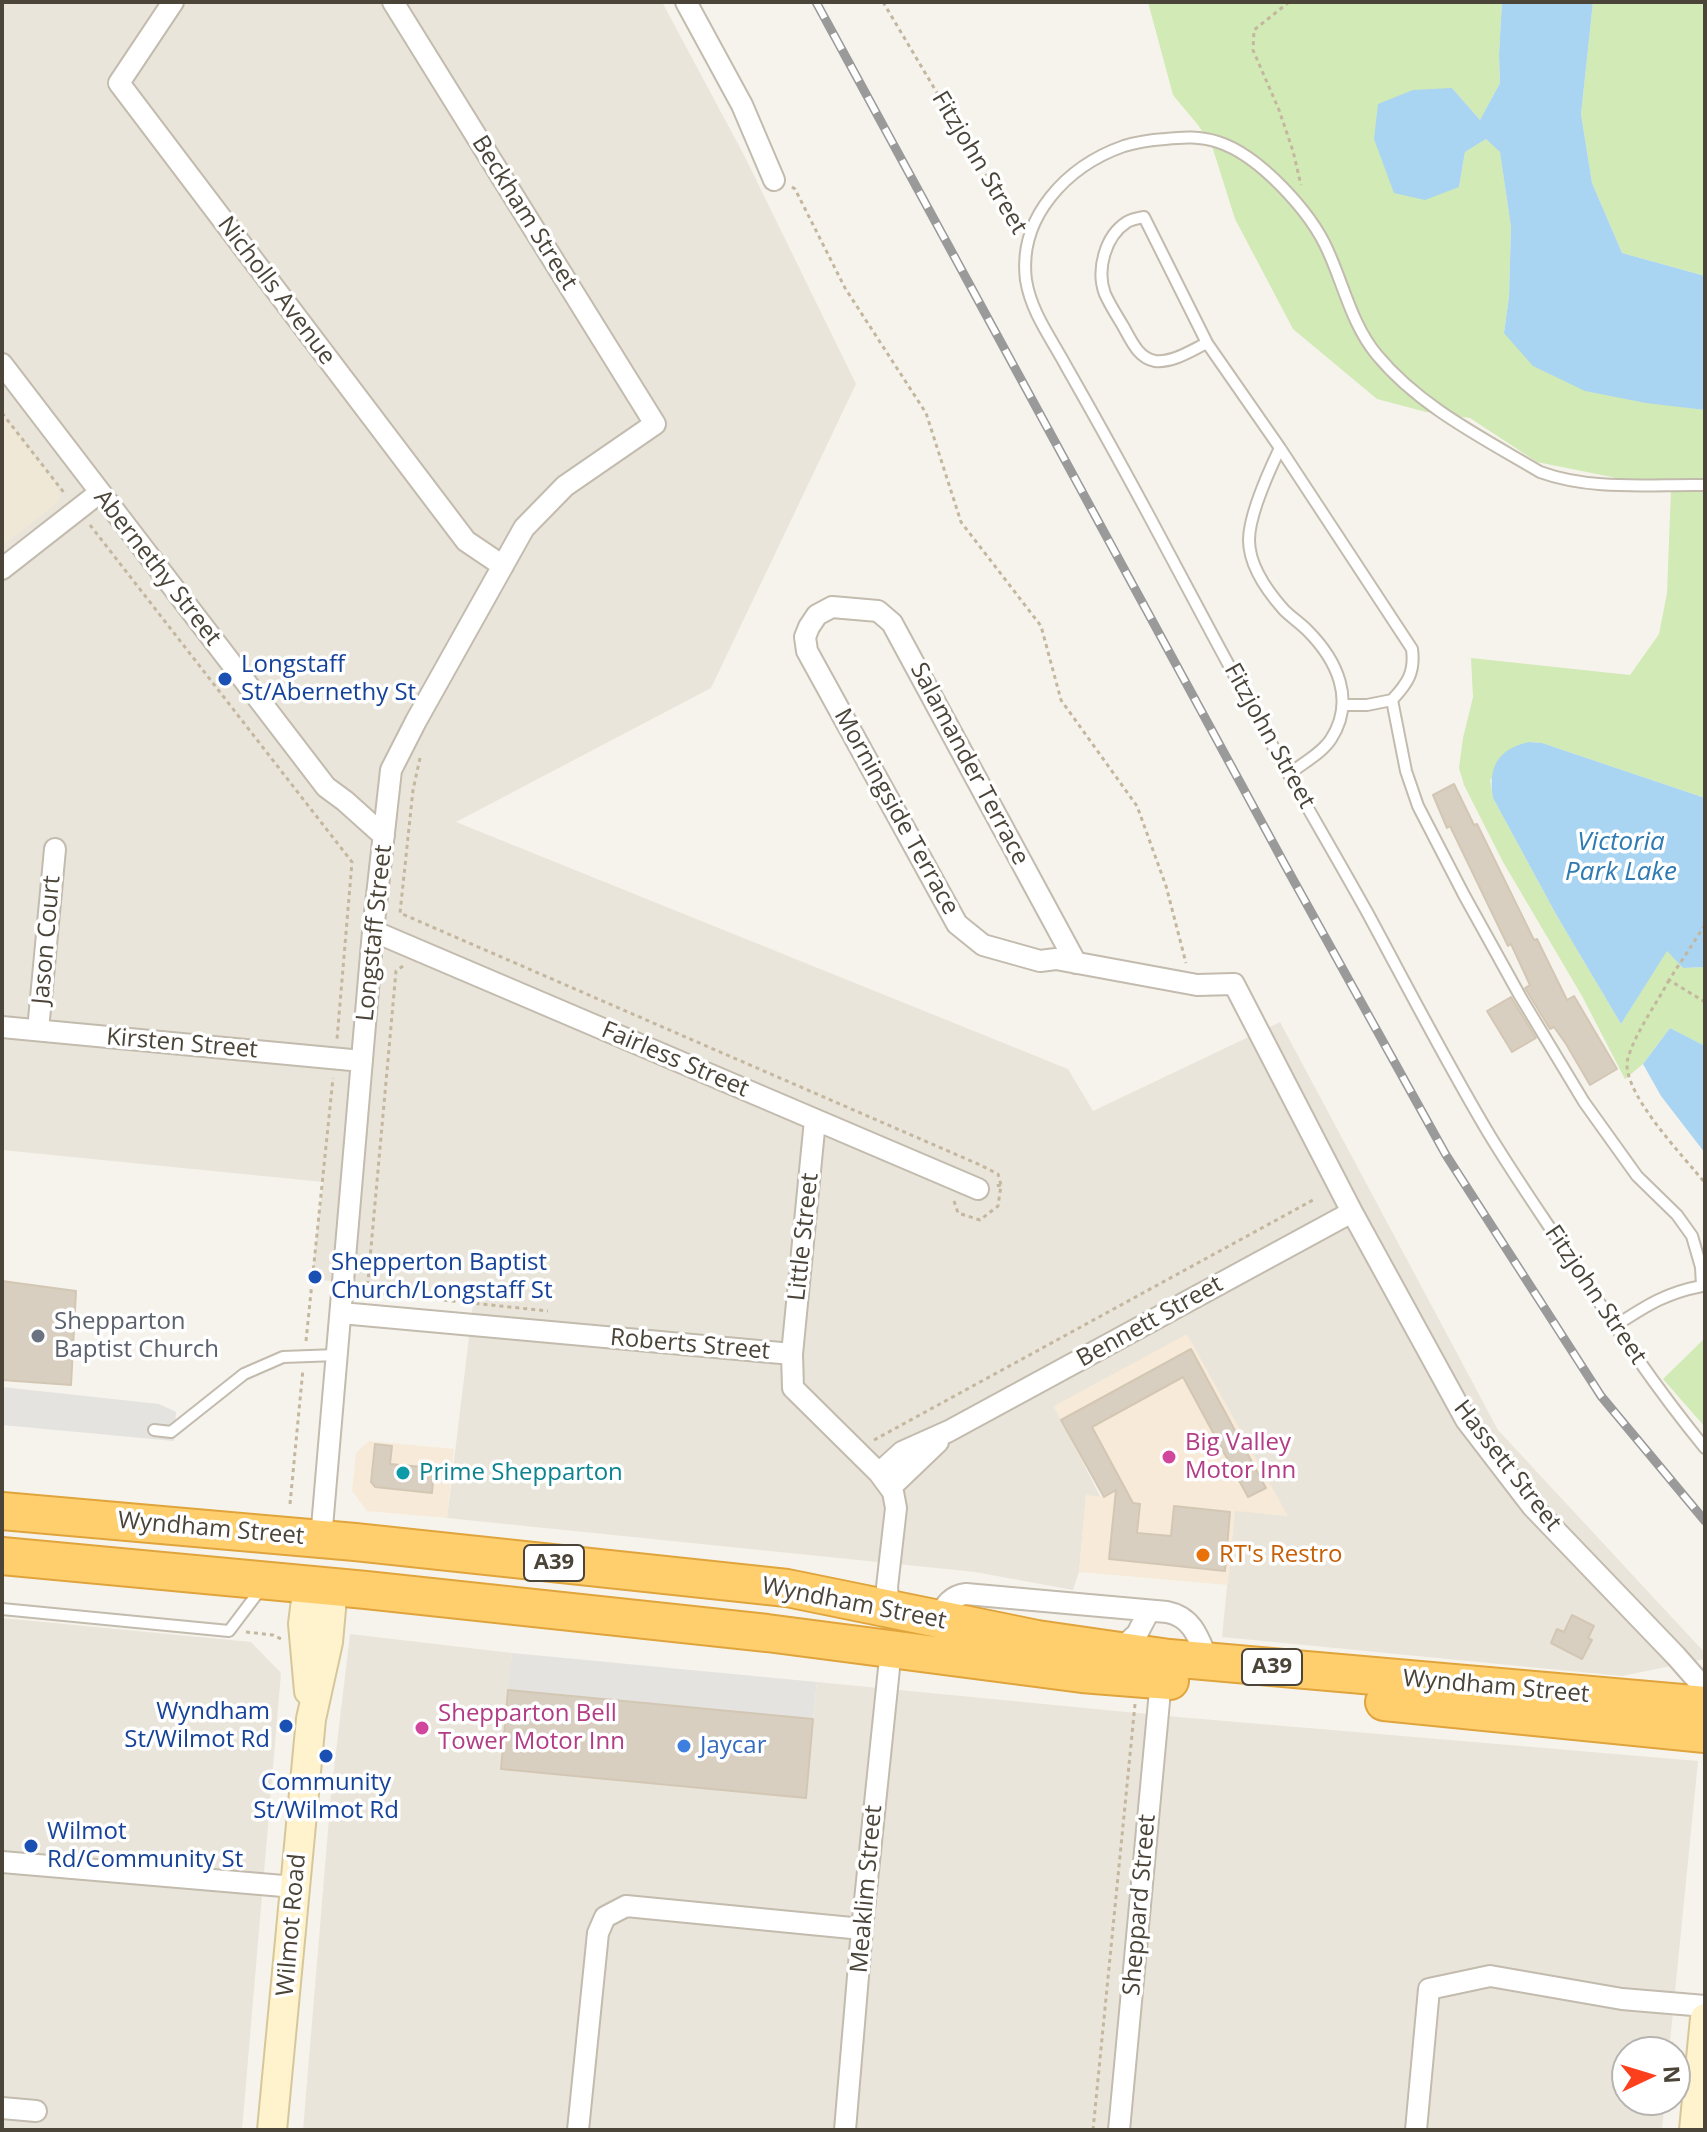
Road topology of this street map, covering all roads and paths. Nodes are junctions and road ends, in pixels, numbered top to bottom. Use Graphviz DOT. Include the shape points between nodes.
graph roads {
  1 [pos="173,2"];
  2 [pos="393,2"];
  3 [pos="686,2"];
  4 [pos="883,2"];
  5 [pos="1289,2"];
  6 [pos="774,180"];
  7 [pos="1307,215"];
  8 [pos="1028,245"];
  9 [pos="1207,343"];
  10 [pos="2,364"];
  11 [pos="2,413"];
  12 [pos="655,424"];
  13 [pos="1280,448"];
  14 [pos="1705,485"];
  15 [pos="99,493"];
  16 [pos="78,510"];
  17 [pos="503,566"];
  18 [pos="2,569"];
  19 [pos="832,607"];
  20 [pos="1392,700"];
  21 [pos="1344,705"];
  22 [pos="421,753"];
  23 [pos="1289,774"];
  24 [pos="384,836"];
  25 [pos="55,849"];
  26 [pos="1705,925"];
  27 [pos="373,931"];
  28 [pos="409,962"];
  29 [pos="1076,963"];
  30 [pos="1669,980"];
  31 [pos="1197,985"];
  32 [pos="1705,1002"];
  33 [pos="2,1027"];
  34 [pos="38,1030"];
  35 [pos="335,1058"];
  36 [pos="362,1061"];
  37 [pos="815,1120"];
  38 [pos="1705,1183"];
  39 [pos="1001,1185"];
  40 [pos="978,1189"];
  41 [pos="952,1195"];
  42 [pos="1313,1200"];
  43 [pos="1352,1212"];
  44 [pos="555,1311"];
  45 [pos="341,1313"];
  46 [pos="1615,1326"];
  47 [pos="792,1354"];
  48 [pos="337,1355"];
  49 [pos="304,1356"];
  50 [pos="154,1430"];
  51 [pos="871,1442"];
  52 [pos="1705,1448"];
  53 [pos="885,1480"];
  54 [pos="290,1504"];
  55 [pos="2,1511"];
  56 [pos="321,1539"];
  57 [pos="2,1556"];
  58 [pos="267,1582"];
  59 [pos="320,1586"];
  60 [pos="889,1608"];
  61 [pos="2,1609"];
  62 [pos="1149,1611"];
  63 [pos="937,1619"];
  64 [pos="229,1631"];
  65 [pos="891,1649"];
  66 [pos="1118,1651"];
  67 [pos="1208,1661"];
  68 [pos="306,1663"];
  69 [pos="1705,1689"];
  70 [pos="1148,1692"];
  71 [pos="1705,1705"];
  72 [pos="311,1719"];
  73 [pos="1705,1734"];
  74 [pos="2,1862"];
  75 [pos="295,1887"];
  76 [pos="862,1929"];
  77 [pos="1705,2006"];
  78 [pos="1705,2018"];
  79 [pos="2,2108"];
  80 [pos="36,2111"];
  81 [pos="272,2130"];
  82 [pos="578,2130"];
  83 [pos="845,2130"];
  84 [pos="1093,2130"];
  85 [pos="1119,2130"];
  86 [pos="1416,2130"];
  87 [pos="1694,2130"];
  1 -- 17 [label="street, Nicholls Avenue" via="119,83 466,541"];
  2 -- 12 [label="street, Beckham Street"];
  3 -- 6 [label="street" via="742,105"];
  4 -- 8 [label="path, Fitzjohn Street"];
  5 -- 7 [label="path" via="1254,30 1253,50 1293,151"];
  6 -- 31 [label="path" via="795,189 845,288 926,413 961,522 1041,626 1061,700 1137,806"];
  7 -- 8 [label="lane" via="1264,170 1236,150 1198,137 1153,140 1111,151 1063,183 1038,212"];
  7 -- 14 [label="lane" via="1363,334 1415,394 1540,472 1562,480"];
  8 -- 23 [label="lane, Fitzjohn Street" via="1027,280 1035,312"];
  9 -- 9 [label="lane" via="1154,361 1134,347 1102,277 1108,244 1129,220 1144,217"];
  9 -- 13 [label="lane"];
  10 -- 15 [label="street, Abernethy Street"];
  11 -- 16 [label="path"];
  12 -- 17 [label="street, Longstaff Street" via="565,486 524,528"];
  13 -- 20 [label="lane" via="1412,649 1414,665"];
  13 -- 21 [label="lane" via="1252,522 1253,561 1265,585 1331,660"];
  15 -- 16 [label="street"];
  15 -- 24 [label="street, Abernethy Street" via="326,787"];
  16 -- 18 [label="street"];
  16 -- 35 [label="path" via="352,862"];
  17 -- 24 [label="street, Longstaff Street" via="391,770"];
  19 -- 29 [label="street, Salamander Terrace" via="878,611 892,623"];
  19 -- 29 [label="street, Morningside Terrace" via="809,627 807,651 957,924 983,945 1040,961"];
  20 -- 21 [label="lane"];
  20 -- 46 [label="lane" via="1418,806 1520,996 1593,1115 1637,1176 1692,1236 1702,1286 1654,1301"];
  21 -- 23 [label="lane" via="1330,741"];
  22 -- 39 [label="path" via="400,913 978,1164 998,1174"];
  23 -- 46 [label="lane, Fitzjohn Street" via="1490,1135"];
  24 -- 27 [label="street, Longstaff Street"];
  25 -- 34 [label="street, Jason Court"];
  26 -- 30 [label="path"];
  27 -- 36 [label="street, Longstaff Street"];
  27 -- 37 [label="street, Fairless Street"];
  28 -- 44 [label="path" via="396,971 367,1292"];
  29 -- 31 [label="street, Morningside Terrace"];
  30 -- 32 [label="path"];
  30 -- 38 [label="path" via="1627,1060 1628,1077 1644,1107"];
  31 -- 43 [label="street, Morningside Terrace" via="1234,984"];
  33 -- 34 [label="street, Kirsten Street"];
  34 -- 35 [label="street, Kirsten Street"];
  35 -- 36 [label="street, Kirsten Street"];
  35 -- 49 [label="path"];
  36 -- 45 [label="street, Longstaff Street"];
  37 -- 40 [label="street, Fairless Street"];
  37 -- 47 [label="street, Little Street"];
  39 -- 40 [label="path"];
  39 -- 41 [label="path" via="998,1206 980,1220 958,1213"];
  42 -- 51 [label="path"];
  43 -- 53 [label="street, Bennett Street" via="902,1452"];
  43 -- 69 [label="street, Hassett Street" via="1466,1420 1532,1506"];
  45 -- 47 [label="street, Roberts Street"];
  45 -- 48 [label="street, Longstaff Street"];
  46 -- 52 [label="lane, Fitzjohn Street"];
  47 -- 53 [label="street, Roberts Street" via="793,1388"];
  48 -- 49 [label="lane"];
  48 -- 56 [label="street, Longstaff Street"];
  49 -- 50 [label="lane" via="283,1357 244,1374 171,1432"];
  49 -- 54 [label="path"];
  53 -- 60 [label="street" via="896,1500"];
  55 -- 56 [label="highway, Wyndham Street / A39"];
  56 -- 59 [label="highway"];
  56 -- 60 [label="highway, Wyndham Street / A39" via="787,1588"];
  57 -- 58 [label="highway, Wyndham Street / A39"];
  58 -- 59 [label="highway, Wyndham Street / A39"];
  58 -- 64 [label="lane"];
  59 -- 65 [label="highway, Wyndham Street / A39"];
  59 -- 68 [label="street, Wilmot Road" via="303,1624"];
  59 -- 72 [label="street, Wilmot Road" via="328,1642"];
  60 -- 63 [label="highway, Wyndham Street / A39"];
  60 -- 65 [label="highway"];
  61 -- 64 [label="lane"];
  62 -- 63 [label="street" via="966,1594 948,1601"];
  62 -- 66 [label="street" via="1137,1634"];
  62 -- 67 [label="street" via="1185,1619"];
  63 -- 66 [label="highway, Wyndham Street / A39"];
  64 -- 68 [label="path" via="273,1635"];
  65 -- 70 [label="highway, Wyndham Street / A39" via="1082,1674"];
  65 -- 76 [label="street, Meaklim Street"];
  66 -- 67 [label="highway, Wyndham Street / A39"];
  67 -- 71 [label="highway, Wyndham Street / A39"];
  68 -- 72 [label="street, Wilmot Road"];
  70 -- 73 [label="highway, Wyndham Street / A39"];
  70 -- 84 [label="path"];
  70 -- 85 [label="street, Sheppard Street"];
  72 -- 75 [label="street, Wilmot Road"];
  74 -- 75 [label="street"];
  75 -- 81 [label="street, Wilmot Road"];
  76 -- 82 [label="street" via="626,1906 605,1917 598,1933"];
  76 -- 83 [label="street, Meaklim Street"];
  77 -- 86 [label="street" via="1622,1999 1490,1976 1429,1989"];
  78 -- 87 [label="street"];
  79 -- 80 [label="street"];
}
